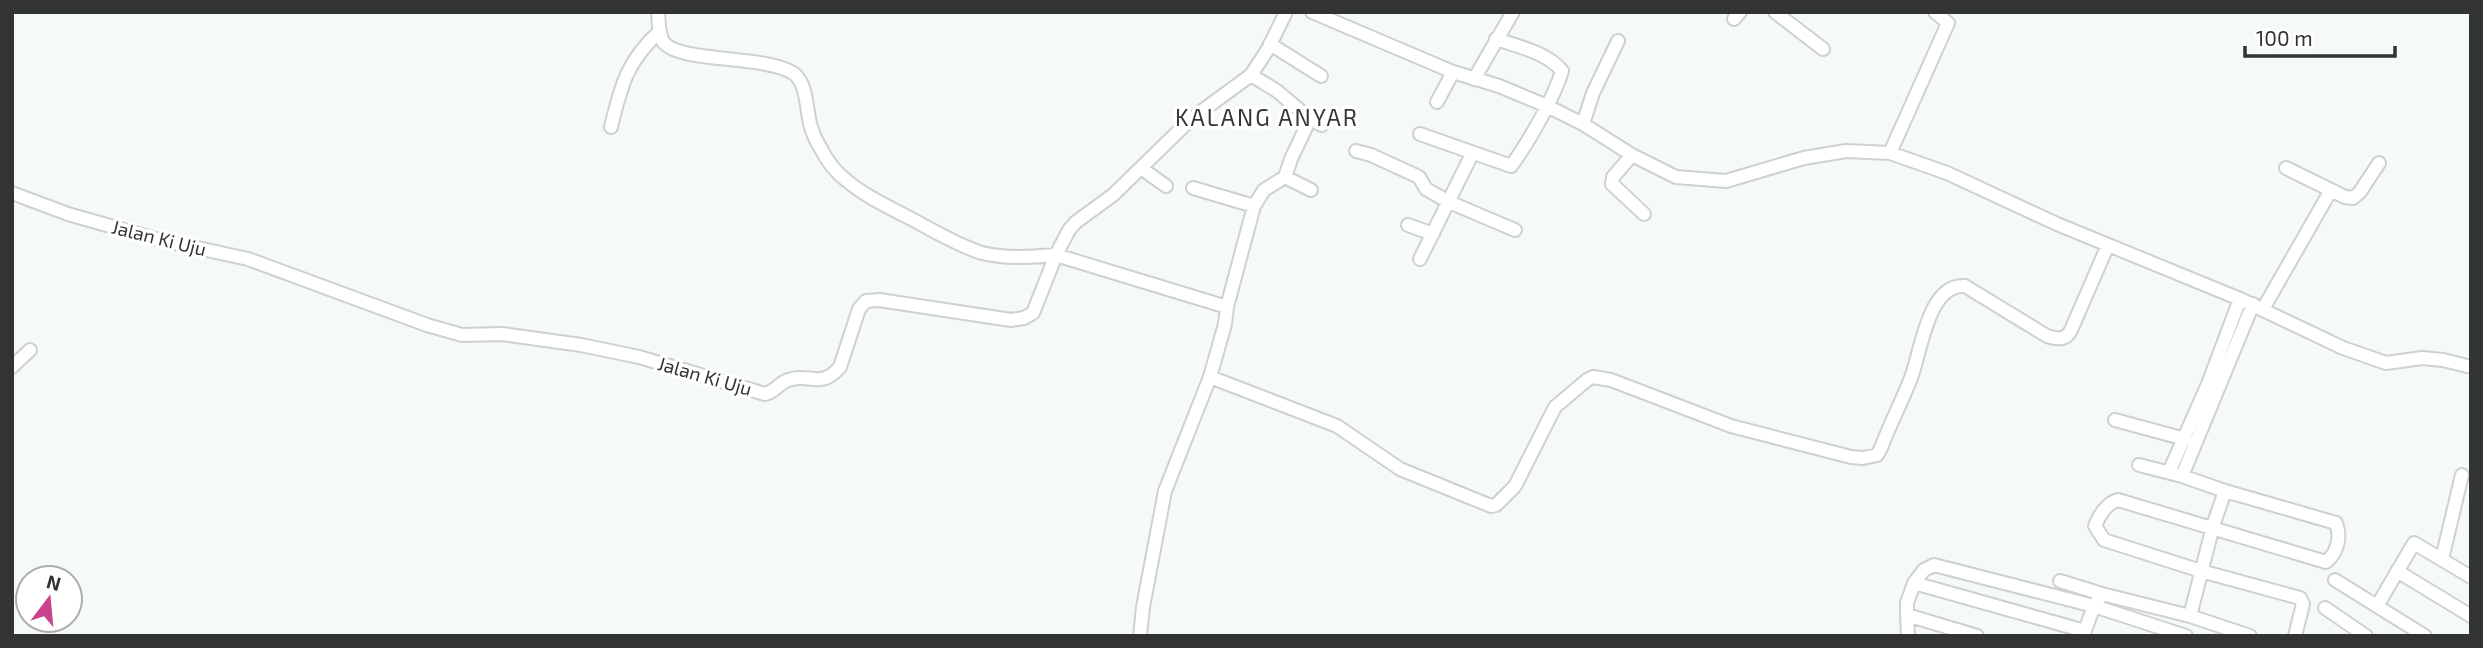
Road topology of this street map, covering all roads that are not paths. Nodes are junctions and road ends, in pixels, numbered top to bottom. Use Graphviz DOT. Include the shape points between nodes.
graph roads {
  1 [pos="658,12"];
  2 [pos="1286,12"];
  3 [pos="1312,12"];
  4 [pos="1513,12"];
  5 [pos="1774,12"];
  6 [pos="1935,12"];
  7 [pos="1950,17"];
  8 [pos="659,32"];
  9 [pos="1496,39"];
  10 [pos="1618,41"];
  11 [pos="1270,44"];
  12 [pos="1823,49"];
  13 [pos="1453,72"];
  14 [pos="1251,75"];
  15 [pos="1321,76"];
  16 [pos="1474,79"];
  17 [pos="1437,102"];
  18 [pos="1546,106"];
  19 [pos="1583,124"];
  20 [pos="611,127"];
  21 [pos="1420,134"];
  22 [pos="1356,151"];
  23 [pos="1472,153"];
  24 [pos="1890,153"];
  25 [pos="1632,155"];
  26 [pos="2379,163"];
  27 [pos="2286,167"];
  28 [pos="1142,168"];
  29 [pos="1285,177"];
  30 [pos="1166,186"];
  31 [pos="1193,188"];
  32 [pos="1311,190"];
  33 [pos="2331,190"];
  34 [pos="12,193"];
  35 [pos="1449,202"];
  36 [pos="1254,206"];
  37 [pos="1644,214"];
  38 [pos="1408,225"];
  39 [pos="1515,230"];
  40 [pos="1433,234"];
  41 [pos="2108,244"];
  42 [pos="1056,255"];
  43 [pos="1420,259"];
  44 [pos="2240,299"];
  45 [pos="1227,307"];
  46 [pos="2258,307"];
  47 [pos="30,350"];
  48 [pos="12,367"];
  49 [pos="2471,368"];
  50 [pos="1210,377"];
  51 [pos="2115,420"];
  52 [pos="2185,439"];
  53 [pos="2139,465"];
  54 [pos="2176,474"];
  55 [pos="2462,475"];
  56 [pos="2225,491"];
  57 [pos="2213,526"];
  58 [pos="2442,559"];
  59 [pos="2201,571"];
  60 [pos="2397,571"];
  61 [pos="2471,577"];
  62 [pos="2335,580"];
  63 [pos="2060,581"];
  64 [pos="1913,583"];
  65 [pos="2102,594"];
  66 [pos="2094,606"];
  67 [pos="2376,606"];
  68 [pos="2325,608"];
  69 [pos="1907,615"];
  70 [pos="2190,616"];
  71 [pos="2471,616"];
  72 [pos="2084,634"];
  73 [pos="1140,636"];
  74 [pos="1908,636"];
  75 [pos="1977,636"];
  76 [pos="2186,636"];
  77 [pos="2250,636"];
  78 [pos="2295,636"];
  79 [pos="2366,636"];
  80 [pos="2425,636"];
  1 -- 8 [label="street"];
  2 -- 11 [label="street"];
  3 -- 13 [label="street"];
  4 -- 9 [label="street"];
  5 -- 12 [label="street"];
  6 -- 7 [label="street"];
  7 -- 24 [label="street"];
  8 -- 20 [label="street" via="647,42 622,82"];
  8 -- 42 [label="street" via="665,43 680,52 761,64 795,75 826,158 845,180 884,205 981,253"];
  9 -- 16 [label="street"];
  9 -- 18 [label="street" via="1531,51 1562,71"];
  10 -- 19 [label="street"];
  11 -- 14 [label="street"];
  11 -- 15 [label="street"];
  13 -- 16 [label="street"];
  13 -- 17 [label="street"];
  14 -- 28 [label="street" via="1191,119"];
  14 -- 29 [label="street" via="1316,122 1291,159"];
  16 -- 18 [label="street"];
  18 -- 19 [label="street"];
  18 -- 23 [label="street" via="1511,166"];
  19 -- 25 [label="street"];
  21 -- 23 [label="street"];
  22 -- 35 [label="street" via="1419,177 1426,189"];
  23 -- 35 [label="street"];
  24 -- 25 [label="street" via="1846,151 1804,158 1726,181 1676,177"];
  24 -- 41 [label="street" via="1947,173"];
  25 -- 37 [label="street" via="1612,184"];
  26 -- 33 [label="street" via="2353,198"];
  27 -- 33 [label="street"];
  28 -- 30 [label="street"];
  28 -- 42 [label="street" via="1076,222"];
  29 -- 32 [label="street"];
  29 -- 36 [label="street" via="1264,190"];
  31 -- 36 [label="street"];
  33 -- 46 [label="street"];
  34 -- 42 [label="street, Jalan Ki Uju" via="152,238 248,259 427,326 462,335 502,334 581,345 765,394 784,381 821,380 835,373 866,301 1024,318 1033,313"];
  35 -- 39 [label="street"];
  35 -- 40 [label="street"];
  36 -- 45 [label="street"];
  38 -- 40 [label="street"];
  40 -- 43 [label="street"];
  41 -- 44 [label="street"];
  41 -- 50 [label="street" via="2066,337 2046,336 1965,286 1948,289 1929,316 1912,376 1881,448 1877,455 1863,458 1748,431 1593,377 1555,407 1515,486 1491,506 1400,469 1337,426"];
  42 -- 45 [label="street"];
  44 -- 46 [label="street"];
  44 -- 52 [label="street"];
  45 -- 50 [label="street"];
  46 -- 49 [label="street" via="2386,363 2422,358"];
  46 -- 54 [label="street"];
  47 -- 48 [label="street"];
  50 -- 73 [label="street" via="1165,491"];
  51 -- 52 [label="street"];
  52 -- 54 [label="street"];
  53 -- 54 [label="street"];
  54 -- 56 [label="street"];
  55 -- 58 [label="street"];
  56 -- 57 [label="street"];
  56 -- 57 [label="street" via="2336,523 2338,545 2326,562"];
  57 -- 59 [label="street"];
  57 -- 59 [label="street" via="2118,500 2107,507 2095,526 2104,540"];
  58 -- 60 [label="street" via="2414,544"];
  58 -- 61 [label="street"];
  59 -- 70 [label="street"];
  59 -- 78 [label="street" via="2300,598 2303,604"];
  60 -- 67 [label="street"];
  60 -- 71 [label="street"];
  62 -- 67 [label="street"];
  63 -- 65 [label="street"];
  64 -- 66 [label="street" via="1934,565"];
  64 -- 69 [label="street"];
  64 -- 72 [label="street"];
  65 -- 66 [label="street"];
  65 -- 70 [label="street"];
  66 -- 72 [label="street"];
  66 -- 76 [label="street"];
  67 -- 80 [label="street"];
  68 -- 79 [label="street"];
  69 -- 74 [label="street"];
  69 -- 75 [label="street"];
  70 -- 77 [label="street"];
}
